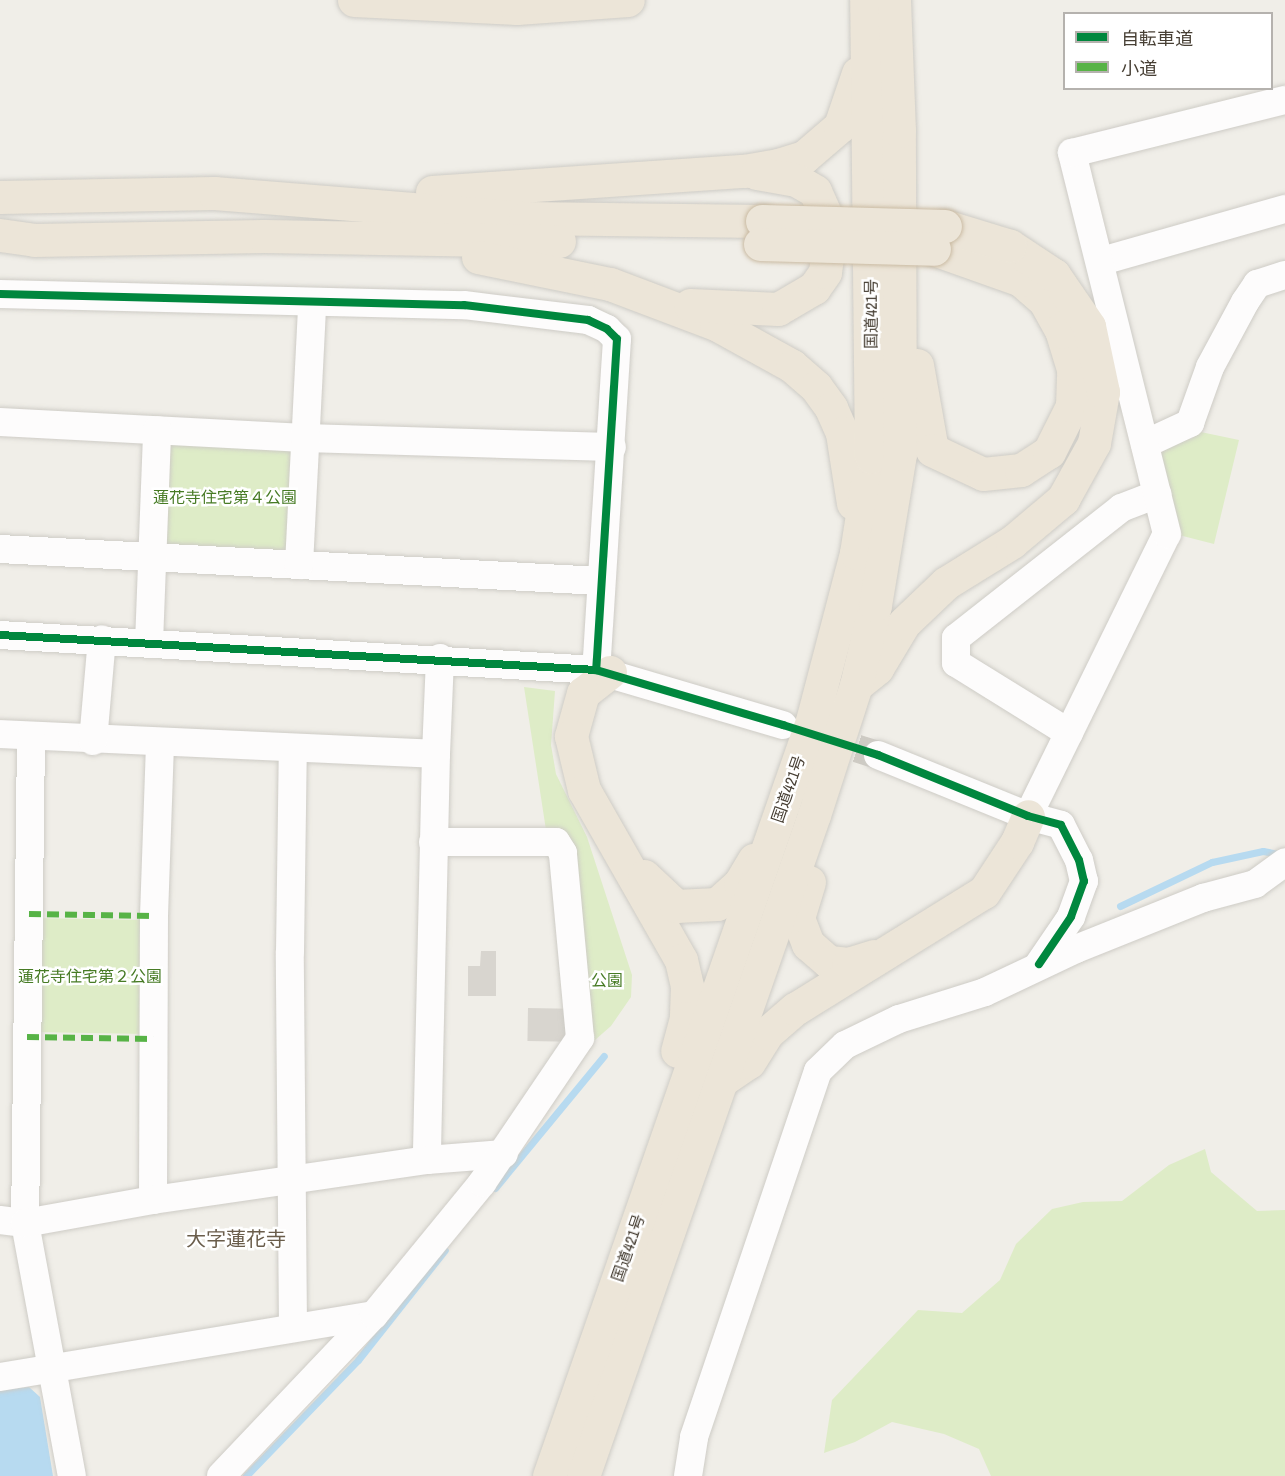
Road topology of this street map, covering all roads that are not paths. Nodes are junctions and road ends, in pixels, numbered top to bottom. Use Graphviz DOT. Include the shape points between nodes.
graph roads {
  1 [pos="354,0"];
  2 [pos="628,0"];
  3 [pos="878,17"];
  4 [pos="1285,100"];
  5 [pos="899,131"];
  6 [pos="744,171"];
  7 [pos="0,178"];
  8 [pos="60,195"];
  9 [pos="271,196"];
  10 [pos="0,197"];
  11 [pos="1285,208"];
  12 [pos="0,225"];
  13 [pos="761,232"];
  14 [pos="0,235"];
  15 [pos="264,236"];
  16 [pos="939,238"];
  17 [pos="34,240"];
  18 [pos="1102,261"];
  19 [pos="1285,275"];
  20 [pos="0,294"];
  21 [pos="662,302"];
  22 [pos="312,304"];
  23 [pos="0,422"];
  24 [pos="157,430"];
  25 [pos="305,438"];
  26 [pos="1146,444"];
  27 [pos="612,447"];
  28 [pos="1157,494"];
  29 [pos="0,549"];
  30 [pos="856,553"];
  31 [pos="154,558"];
  32 [pos="299,565"];
  33 [pos="601,581"];
  34 [pos="0,635"];
  35 [pos="102,639"];
  36 [pos="149,643"];
  37 [pos="440,658"];
  38 [pos="603,671"];
  39 [pos="867,677"];
  40 [pos="783,725"];
  41 [pos="1070,733"];
  42 [pos="0,734"];
  43 [pos="31,736"];
  44 [pos="93,741"];
  45 [pos="160,744"];
  46 [pos="293,749"];
  47 [pos="436,754"];
  48 [pos="878,756"];
  49 [pos="824,784"];
  50 [pos="584,790"];
  51 [pos="1028,816"];
  52 [pos="828,823"];
  53 [pos="775,826"];
  54 [pos="433,842"];
  55 [pos="1284,862"];
  56 [pos="891,951"];
  57 [pos="1039,964"];
  58 [pos="721,1081"];
  59 [pos="504,1154"];
  60 [pos="427,1160"];
  61 [pos="655,1170"];
  62 [pos="290,1182"];
  63 [pos="153,1200"];
  64 [pos="13,1222"];
  65 [pos="374,1314"];
  66 [pos="293,1327"];
  67 [pos="54,1366"];
  68 [pos="0,1377"];
  69 [pos="72,1476"];
  70 [pos="221,1476"];
  71 [pos="549,1476"];
  72 [pos="583,1476"];
  73 [pos="688,1476"];
  1 -- 2 [label="highway" via="517,8"];
  3 -- 5 [label="highway, 国道421号"];
  3 -- 6 [label="highway" via="848,111 827,140 804,157"];
  3 -- 30 [label="highway, 国道421号" via="871,457"];
  4 -- 18 [label="street" via="1072,153"];
  5 -- 16 [label="highway" via="915,197 917,383 932,450 983,474 1021,470 1049,452 1072,406 1073,369 1062,332 1045,301 1021,280"];
  5 -- 39 [label="highway, 国道421号" via="900,454"];
  6 -- 9 [label="highway" via="489,190"];
  6 -- 21 [label="highway" via="796,180 815,191 831,227 825,273 814,288 778,309"];
  7 -- 8 [label="highway" via="28,190"];
  8 -- 9 [label="highway"];
  8 -- 10 [label="highway"];
  9 -- 13 [label="highway" via="525,218"];
  11 -- 18 [label="street"];
  12 -- 17 [label="highway"];
  13 -- 15 [label="highway"];
  13 -- 16 [label="highway, bridge"];
  14 -- 17 [label="highway"];
  15 -- 17 [label="highway"];
  15 -- 21 [label="highway" via="488,258 610,284"];
  16 -- 39 [label="highway" via="1011,246 1054,275 1089,326 1103,392 1094,443 1063,499 1012,542 946,583 904,623"];
  18 -- 26 [label="street"];
  19 -- 26 [label="street" via="1257,284 1245,302 1210,367 1190,423"];
  20 -- 22 [label="street"];
  21 -- 30 [label="highway" via="759,347 816,387 842,433 850,469"];
  22 -- 25 [label="street"];
  22 -- 27 [label="street" via="464,305 588,320 607,329 617,339"];
  23 -- 24 [label="street"];
  24 -- 25 [label="street"];
  24 -- 31 [label="street"];
  25 -- 27 [label="street"];
  25 -- 32 [label="street"];
  26 -- 28 [label="street"];
  27 -- 33 [label="street"];
  28 -- 41 [label="street" via="1167,534"];
  28 -- 41 [label="street" via="1120,508 956,638 956,663"];
  29 -- 31 [label="street"];
  30 -- 53 [label="highway, 国道421号" via="812,721"];
  31 -- 32 [label="street"];
  31 -- 36 [label="street"];
  32 -- 33 [label="street"];
  33 -- 38 [label="street"];
  34 -- 35 [label="street"];
  35 -- 36 [label="street"];
  35 -- 44 [label="street"];
  36 -- 37 [label="street"];
  37 -- 38 [label="street"];
  37 -- 47 [label="street"];
  38 -- 40 [label="street"];
  38 -- 50 [label="highway" via="583,693 571,736"];
  39 -- 49 [label="highway, 国道421号"];
  39 -- 52 [label="highway"];
  41 -- 51 [label="street"];
  42 -- 43 [label="street"];
  43 -- 44 [label="street"];
  43 -- 64 [label="street"];
  44 -- 45 [label="street"];
  45 -- 46 [label="street"];
  45 -- 63 [label="street" via="154,916"];
  46 -- 47 [label="street"];
  46 -- 62 [label="street"];
  47 -- 54 [label="street"];
  48 -- 51 [label="street"];
  49 -- 52 [label="highway"];
  49 -- 58 [label="highway, 国道421号"];
  50 -- 53 [label="highway" via="647,881 676,906 717,904 740,883"];
  50 -- 61 [label="highway" via="681,960 687,986 686,1018 665,1091"];
  51 -- 56 [label="highway" via="1017,842 984,892"];
  51 -- 57 [label="street" via="1061,825 1079,860 1084,881 1071,917"];
  52 -- 56 [label="highway" via="798,918 808,944 829,962 848,964"];
  53 -- 61 [label="highway, 国道421号"];
  54 -- 59 [label="street" via="556,842 563,853 580,1038"];
  54 -- 60 [label="street"];
  55 -- 57 [label="street" via="1255,884 1203,898"];
  56 -- 58 [label="highway" via="795,1009 767,1034 749,1062"];
  57 -- 73 [label="street" via="985,992 899,1019 845,1045 818,1071 694,1437"];
  58 -- 72 [label="highway, 国道421号"];
  59 -- 60 [label="street"];
  59 -- 65 [label="street"];
  60 -- 62 [label="street"];
  61 -- 71 [label="highway, 国道421号"];
  62 -- 63 [label="street"];
  62 -- 66 [label="street"];
  63 -- 64 [label="street"];
  64 -- 67 [label="street"];
  65 -- 66 [label="street"];
  65 -- 70 [label="street"];
  66 -- 67 [label="street"];
  67 -- 68 [label="street"];
  67 -- 69 [label="street"];
}
